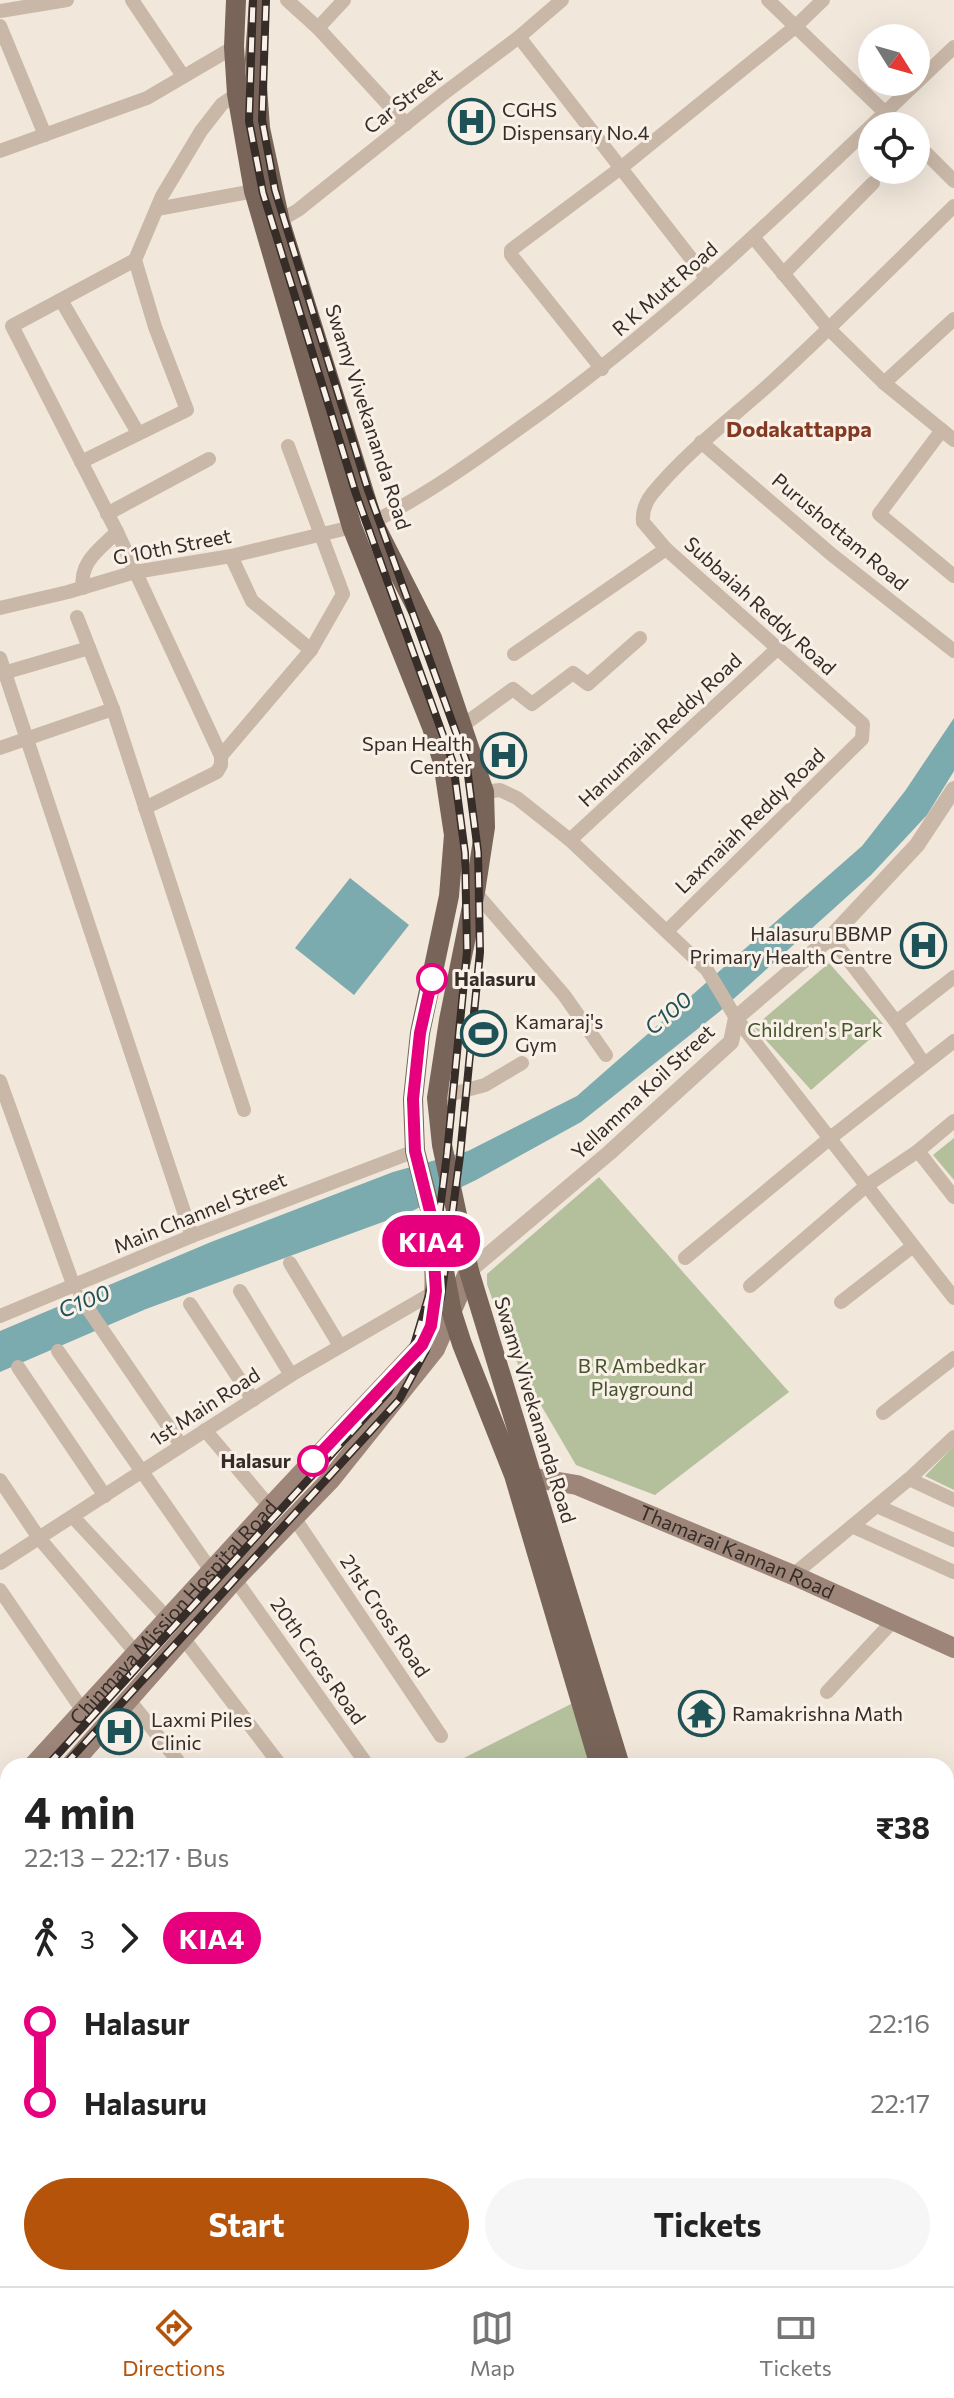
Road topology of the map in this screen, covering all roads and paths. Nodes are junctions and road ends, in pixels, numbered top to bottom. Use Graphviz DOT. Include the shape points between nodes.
graph roads {
  1 [pos="67,0"];
  2 [pos="132,0"];
  3 [pos="236,0"];
  4 [pos="259,0"];
  5 [pos="287,0"];
  6 [pos="344,0"];
  7 [pos="562,0"];
  8 [pos="768,0"];
  9 [pos="823,0"];
  10 [pos="0,11"];
  11 [pos="0,26"];
  12 [pos="795,27"];
  13 [pos="318,28"];
  14 [pos="519,37"];
  15 [pos="234,47"];
  16 [pos="954,47"];
  17 [pos="183,76"];
  18 [pos="237,94"];
  19 [pos="885,112"];
  20 [pos="406,124"];
  21 [pos="45,135"];
  22 [pos="858,138"];
  23 [pos="0,151"];
  24 [pos="930,157"];
  25 [pos="622,167"];
  26 [pos="954,181"];
  27 [pos="872,184"];
  28 [pos="254,191"];
  29 [pos="954,206"];
  30 [pos="157,209"];
  31 [pos="272,225"];
  32 [pos="754,238"];
  33 [pos="135,260"];
  34 [pos="783,274"];
  35 [pos="707,279"];
  36 [pos="61,300"];
  37 [pos="954,319"];
  38 [pos="829,329"];
  39 [pos="602,369"];
  40 [pos="884,383"];
  41 [pos="942,430"];
  42 [pos="138,433"];
  43 [pos="954,440"];
  44 [pos="701,442"];
  45 [pos="288,446"];
  46 [pos="209,459"];
  47 [pos="81,462"];
  48 [pos="107,514"];
  49 [pos="362,524"];
  50 [pos="117,532"];
  51 [pos="323,534"];
  52 [pos="666,549"];
  53 [pos="231,556"];
  54 [pos="135,572"];
  55 [pos="954,576"];
  56 [pos="83,588"];
  57 [pos="0,608"];
  58 [pos="77,617"];
  59 [pos="640,638"];
  60 [pos="89,648"];
  61 [pos="777,649"];
  62 [pos="311,650"];
  63 [pos="954,651"];
  64 [pos="514,654"];
  65 [pos="0,658"];
  66 [pos="3,673"];
  67 [pos="113,709"];
  68 [pos="462,726"];
  69 [pos="862,739"];
  70 [pos="27,741"];
  71 [pos="0,748"];
  72 [pos="221,756"];
  73 [pos="954,790"];
  74 [pos="484,792"];
  75 [pos="145,808"];
  76 [pos="485,827"];
  77 [pos="454,831"];
  78 [pos="570,840"];
  79 [pos="475,892"];
  80 [pos="667,931"];
  81 [pos="831,937"];
  82 [pos="954,977"];
  83 [pos="732,1013"];
  84 [pos="896,1022"];
  85 [pos="954,1041"];
  86 [pos="606,1055"];
  87 [pos="522,1063"];
  88 [pos="924,1064"];
  89 [pos="0,1081"];
  90 [pos="437,1098"];
  91 [pos="244,1110"];
  92 [pos="954,1121"];
  93 [pos="829,1139"];
  94 [pos="918,1151"];
  95 [pos="416,1155"];
  96 [pos="866,1186"];
  97 [pos="954,1197"];
  98 [pos="192,1236"];
  99 [pos="913,1246"];
  100 [pos="438,1256"];
  101 [pos="685,1258"];
  102 [pos="290,1263"];
  103 [pos="469,1271"];
  104 [pos="750,1286"];
  105 [pos="240,1291"];
  106 [pos="436,1291"];
  107 [pos="77,1292"];
  108 [pos="954,1298"];
  109 [pos="841,1302"];
  110 [pos="190,1304"];
  111 [pos="452,1313"];
  112 [pos="0,1316"];
  113 [pos="340,1346"];
  114 [pos="58,1351"];
  115 [pos="954,1358"];
  116 [pos="18,1367"];
  117 [pos="291,1375"];
  118 [pos="253,1400"];
  119 [pos="883,1413"];
  120 [pos="205,1430"];
  121 [pos="954,1437"];
  122 [pos="181,1445"];
  123 [pos="142,1472"];
  124 [pos="522,1475"];
  125 [pos="909,1479"];
  126 [pos="0,1480"];
  127 [pos="105,1496"];
  128 [pos="954,1500"];
  129 [pos="877,1506"];
  130 [pos="270,1507"];
  131 [pos="73,1517"];
  132 [pos="295,1519"];
  133 [pos="852,1526"];
  134 [pos="39,1538"];
  135 [pos="954,1540"];
  136 [pos="0,1563"];
  137 [pos="212,1572"];
  138 [pos="954,1572"];
  139 [pos="793,1575"];
  140 [pos="235,1579"];
  141 [pos="0,1590"];
  142 [pos="168,1619"];
  143 [pos="894,1620"];
  144 [pos="184,1639"];
  145 [pos="954,1648"];
  146 [pos="136,1653"];
  147 [pos="827,1692"];
  148 [pos="130,1701"];
  149 [pos="83,1711"];
  150 [pos="441,1736"];
  151 [pos="40,1758"];
  152 [pos="77,1758"];
  153 [pos="176,1758"];
  154 [pos="275,1758"];
  155 [pos="362,1758"];
  156 [pos="598,1758"];
  157 [pos="617,1758"];
  1 -- 10 [label="street"];
  2 -- 17 [label="street"];
  3 -- 15 [label="main road, Swamy Vivekananda Road"];
  4 -- 31 [label="main road, Swamy Vivekananda Road" via="255,59"];
  5 -- 13 [label="street"];
  6 -- 13 [label="street"];
  7 -- 14 [label="street, Car Street"];
  8 -- 12 [label="street"];
  9 -- 12 [label="street"];
  11 -- 21 [label="street"];
  12 -- 19 [label="street"];
  12 -- 25 [label="street"];
  13 -- 20 [label="street"];
  14 -- 20 [label="street, Car Street"];
  14 -- 25 [label="street"];
  15 -- 17 [label="street"];
  15 -- 18 [label="main road, Swamy Vivekananda Road"];
  16 -- 19 [label="street, R K Mutt Road"];
  17 -- 21 [label="street" via="147,98"];
  18 -- 28 [label="main road, Swamy Vivekananda Road"];
  18 -- 30 [label="street" via="201,131"];
  20 -- 31 [label="street, Car Street"];
  21 -- 23 [label="street"];
  22 -- 32 [label="street, R K Mutt Road"];
  24 -- 26 [label="street"];
  25 -- 35 [label="street"];
  25 -- 39 [label="street" via="510,252"];
  27 -- 34 [label="street"];
  28 -- 30 [label="street"];
  28 -- 31 [label="main road, Swamy Vivekananda Road"];
  29 -- 38 [label="street"];
  30 -- 33 [label="street"];
  31 -- 49 [label="main road, Swamy Vivekananda Road"];
  32 -- 34 [label="street"];
  32 -- 35 [label="street, R K Mutt Road"];
  33 -- 36 [label="street"];
  33 -- 42 [label="street" via="187,410"];
  34 -- 38 [label="street"];
  35 -- 39 [label="street, R K Mutt Road"];
  36 -- 42 [label="street"];
  36 -- 47 [label="street" via="12,326"];
  37 -- 40 [label="street"];
  38 -- 40 [label="street"];
  38 -- 44 [label="street"];
  39 -- 49 [label="street, R K Mutt Road" via="448,479"];
  40 -- 41 [label="street"];
  41 -- 43 [label="street"];
  41 -- 55 [label="street" via="879,514"];
  42 -- 47 [label="street"];
  44 -- 52 [label="street, Subbaiah Reddy Road" via="642,513 643,522"];
  44 -- 63 [label="street, Purushottam Road"];
  45 -- 51 [label="street"];
  46 -- 48 [label="street"];
  47 -- 48 [label="street"];
  48 -- 50 [label="street"];
  49 -- 51 [label="street, G 10th Street"];
  49 -- 68 [label="main road, Swamy Vivekananda Road" via="432,638"];
  49 -- 77 [label="main road, Swamy Vivekananda Road" via="443,762"];
  50 -- 54 [label="street"];
  50 -- 56 [label="street" via="87,561"];
  51 -- 53 [label="street, G 10th Street"];
  51 -- 62 [label="street" via="343,594"];
  52 -- 61 [label="street, Subbaiah Reddy Road"];
  52 -- 64 [label="street"];
  53 -- 54 [label="street, G 10th Street"];
  53 -- 62 [label="street" via="252,601"];
  54 -- 56 [label="street, G 10th Street"];
  54 -- 72 [label="street"];
  56 -- 57 [label="street, G 10th Street"];
  58 -- 60 [label="street"];
  59 -- 68 [label="street" via="588,684 573,673 532,704 513,689"];
  60 -- 66 [label="street"];
  60 -- 67 [label="street"];
  61 -- 69 [label="street, Subbaiah Reddy Road" via="863,724"];
  61 -- 78 [label="street, Hanumaiah Reddy Road"];
  62 -- 72 [label="street"];
  65 -- 66 [label="street"];
  66 -- 70 [label="street"];
  67 -- 70 [label="street"];
  67 -- 75 [label="street"];
  68 -- 74 [label="main road, Swamy Vivekananda Road"];
  69 -- 80 [label="street, Laxmaiah Reddy Road"];
  70 -- 71 [label="street"];
  70 -- 98 [label="street"];
  72 -- 75 [label="street" via="217,772"];
  73 -- 81 [label="street, Yellamma Koil Street" via="917,845"];
  74 -- 76 [label="main road, Swamy Vivekananda Road"];
  74 -- 78 [label="street" via="500,790 517,798"];
  75 -- 91 [label="street"];
  76 -- 77 [label="main road"];
  76 -- 79 [label="main road, Swamy Vivekananda Road"];
  77 -- 95 [label="main road, Swamy Vivekananda Road" via="449,896 420,1033 413,1099"];
  78 -- 80 [label="street"];
  79 -- 86 [label="street" via="564,995"];
  79 -- 90 [label="main road, Swamy Vivekananda Road"];
  80 -- 83 [label="street" via="707,970"];
  81 -- 83 [label="street, Yellamma Koil Street"];
  81 -- 84 [label="street"];
  82 -- 84 [label="street"];
  83 -- 93 [label="street"];
  83 -- 103 [label="street, Yellamma Koil Street" via="731,1042"];
  84 -- 88 [label="street"];
  85 -- 88 [label="street"];
  87 -- 90 [label="street" via="485,1085"];
  88 -- 93 [label="street"];
  89 -- 107 [label="street"];
  90 -- 103 [label="main road, Swamy Vivekananda Road"];
  92 -- 94 [label="street"];
  93 -- 96 [label="street"];
  93 -- 101 [label="street"];
  94 -- 96 [label="street"];
  94 -- 97 [label="street"];
  95 -- 98 [label="street, Main Channel Street"];
  95 -- 100 [label="main road, Swamy Vivekananda Road"];
  96 -- 99 [label="street"];
  96 -- 104 [label="street"];
  98 -- 107 [label="street, Main Channel Street"];
  99 -- 108 [label="street"];
  99 -- 109 [label="street"];
  100 -- 106 [label="main road, Chinmaya Mission Hospital Road"];
  100 -- 111 [label="main road, Swamy Vivekananda Road"];
  102 -- 113 [label="street"];
  103 -- 111 [label="main road, Chinmaya Mission Hospital Road"];
  103 -- 124 [label="main road, Swamy Vivekananda Road"];
  105 -- 117 [label="street"];
  106 -- 113 [label="street, 1st Main Road"];
  106 -- 130 [label="main road, Chinmaya Mission Hospital Road" via="422,1345"];
  107 -- 112 [label="street, Main Channel Street"];
  107 -- 122 [label="street"];
  110 -- 118 [label="street"];
  111 -- 124 [label="main road, Swamy Vivekananda Road"];
  111 -- 132 [label="main road, Chinmaya Mission Hospital Road" via="435,1349"];
  113 -- 117 [label="street, 1st Main Road"];
  114 -- 123 [label="street"];
  115 -- 119 [label="street"];
  116 -- 127 [label="street"];
  117 -- 118 [label="street, 1st Main Road"];
  118 -- 120 [label="street, 1st Main Road"];
  120 -- 122 [label="street, 1st Main Road"];
  120 -- 130 [label="street"];
  121 -- 125 [label="street"];
  122 -- 123 [label="street, 1st Main Road"];
  123 -- 127 [label="street, 1st Main Road"];
  123 -- 137 [label="street"];
  124 -- 139 [label="main road, Thamarai Kannan Road" via="577,1485"];
  124 -- 156 [label="main road, Swamy Vivekananda Road"];
  124 -- 157 [label="main road, Swamy Vivekananda Road"];
  125 -- 128 [label="street"];
  125 -- 129 [label="street"];
  126 -- 134 [label="street"];
  127 -- 131 [label="street, 1st Main Road"];
  129 -- 133 [label="street"];
  129 -- 135 [label="street"];
  130 -- 137 [label="main road, Chinmaya Mission Hospital Road"];
  131 -- 134 [label="street, 1st Main Road"];
  131 -- 142 [label="street"];
  132 -- 140 [label="main road, Chinmaya Mission Hospital Road"];
  132 -- 150 [label="street, 21st Cross Road"];
  133 -- 138 [label="street"];
  133 -- 139 [label="street"];
  134 -- 136 [label="street, 1st Main Road"];
  134 -- 146 [label="street"];
  137 -- 142 [label="main road, Chinmaya Mission Hospital Road"];
  139 -- 143 [label="main road, Thamarai Kannan Road"];
  140 -- 144 [label="main road, Chinmaya Mission Hospital Road"];
  140 -- 155 [label="street, 20th Cross Road"];
  141 -- 149 [label="street"];
  142 -- 146 [label="main road, Chinmaya Mission Hospital Road"];
  143 -- 145 [label="main road, Thamarai Kannan Road"];
  143 -- 147 [label="street"];
  144 -- 148 [label="main road, Chinmaya Mission Hospital Road"];
  144 -- 154 [label="street"];
  146 -- 149 [label="main road, Chinmaya Mission Hospital Road"];
  148 -- 152 [label="main road, Chinmaya Mission Hospital Road"];
  148 -- 153 [label="street"];
  149 -- 151 [label="main road, Chinmaya Mission Hospital Road"];
}
